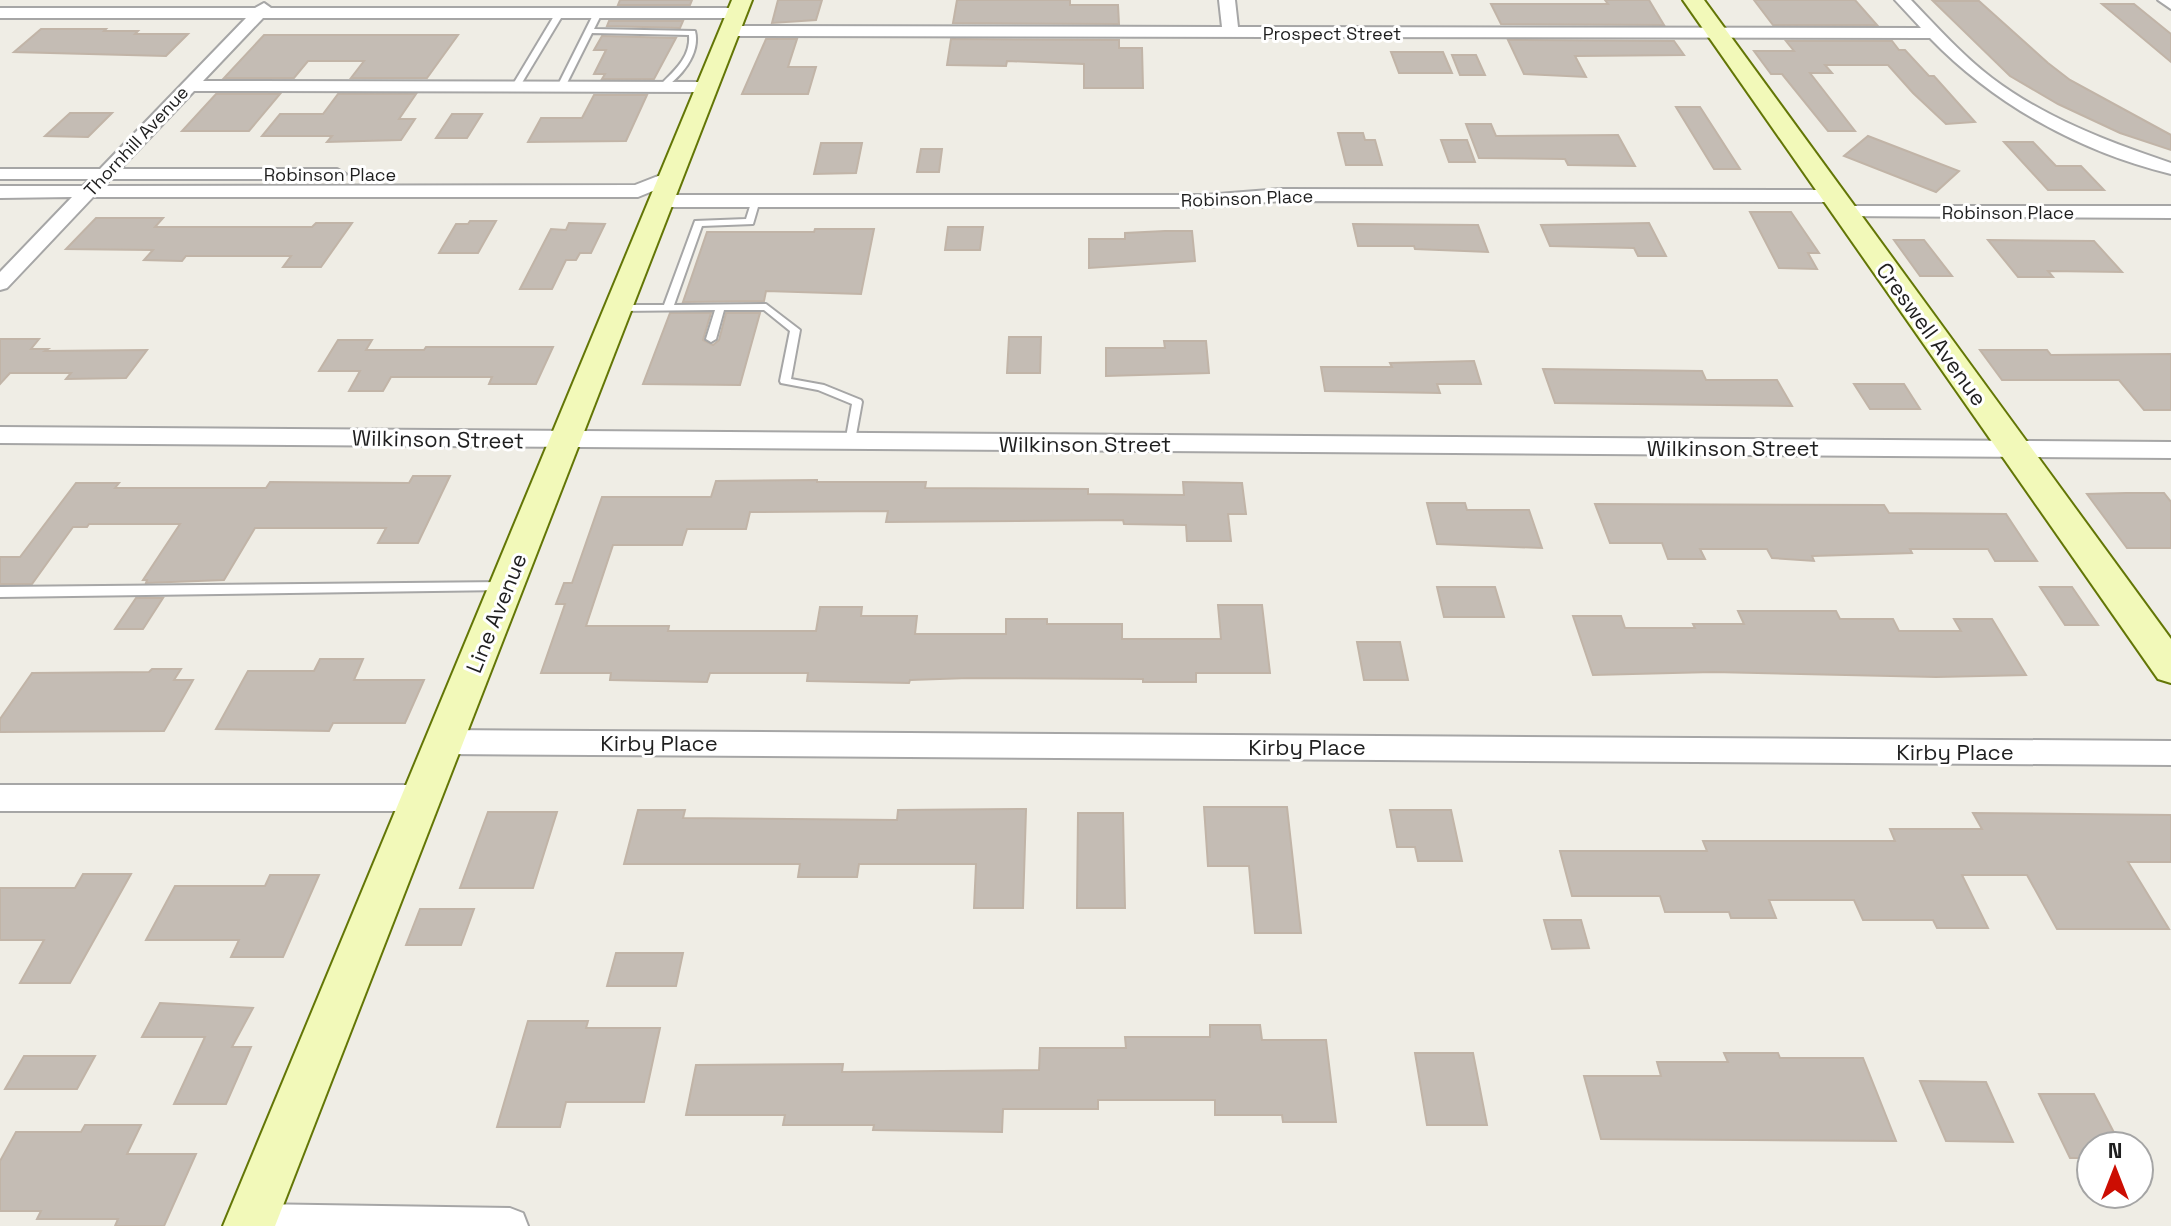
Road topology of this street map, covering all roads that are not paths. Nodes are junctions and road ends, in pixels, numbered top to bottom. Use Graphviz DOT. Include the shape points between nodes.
graph roads {
  1 [pos="1227,0"];
  2 [pos="1693,0"];
  3 [pos="1903,0"];
  4 [pos="2166,0"];
  5 [pos="2171,4"];
  6 [pos="266,7"];
  7 [pos="0,13"];
  8 [pos="560,13"];
  9 [pos="598,13"];
  10 [pos="736,15"];
  11 [pos="589,31"];
  12 [pos="1231,33"];
  13 [pos="1716,33"];
  14 [pos="1934,33"];
  15 [pos="188,86"];
  16 [pos="516,86"];
  17 [pos="561,87"];
  18 [pos="662,87"];
  19 [pos="704,87"];
  20 [pos="2171,169"];
  21 [pos="0,174"];
  22 [pos="106,174"];
  23 [pos="663,189"];
  24 [pos="0,192"];
  25 [pos="88,192"];
  26 [pos="756,200"];
  27 [pos="1839,204"];
  28 [pos="2171,212"];
  29 [pos="0,284"];
  30 [pos="619,308"];
  31 [pos="668,308"];
  32 [pos="720,308"];
  33 [pos="711,339"];
  34 [pos="0,435"];
  35 [pos="566,440"];
  36 [pos="850,443"];
  37 [pos="2014,449"];
  38 [pos="2171,450"];
  39 [pos="507,586"];
  40 [pos="0,592"];
  41 [pos="2171,668"];
  42 [pos="444,742"];
  43 [pos="2171,753"];
  44 [pos="0,798"];
  45 [pos="421,798"];
  46 [pos="250,1224"];
  47 [pos="510,1226"];
  1 -- 12 [label="street"];
  2 -- 13 [label="main road, Creswell Avenue"];
  3 -- 14 [label="street"];
  4 -- 5 [label="street"];
  6 -- 7 [label="street, Prospect Street"];
  6 -- 8 [label="street, Prospect Street"];
  6 -- 15 [label="street, Thornhill Avenue"];
  8 -- 9 [label="street, Prospect Street"];
  8 -- 16 [label="lane"];
  9 -- 10 [label="street, Prospect Street"];
  9 -- 11 [label="lane"];
  10 -- 12 [label="street, Prospect Street"];
  10 -- 19 [label="main road, Line Avenue"];
  11 -- 17 [label="lane"];
  11 -- 18 [label="lane" via="692,33 680,71"];
  12 -- 13 [label="street, Prospect Street"];
  13 -- 14 [label="street, Prospect Street"];
  13 -- 27 [label="main road, Creswell Avenue"];
  14 -- 20 [label="street" via="1979,76 2021,105"];
  15 -- 16 [label="street"];
  15 -- 22 [label="street, Thornhill Avenue"];
  16 -- 17 [label="street"];
  17 -- 18 [label="street"];
  18 -- 19 [label="street"];
  19 -- 23 [label="main road, Line Avenue"];
  21 -- 22 [label="street, Robinson Place"];
  22 -- 23 [label="street, Robinson Place" via="645,174"];
  22 -- 25 [label="street, Thornhill Avenue"];
  23 -- 25 [label="street, Robinson Place"];
  23 -- 26 [label="street, Robinson Place"];
  23 -- 30 [label="main road, Line Avenue"];
  24 -- 25 [label="street, Robinson Place"];
  25 -- 29 [label="street, Thornhill Avenue"];
  26 -- 27 [label="street, Robinson Place" via="1205,201 1281,195"];
  26 -- 31 [label="lane" via="750,222 698,223"];
  27 -- 28 [label="street, Robinson Place"];
  27 -- 37 [label="main road, Creswell Avenue"];
  30 -- 31 [label="lane"];
  30 -- 35 [label="main road, Line Avenue"];
  31 -- 32 [label="lane"];
  32 -- 33 [label="lane"];
  32 -- 36 [label="lane" via="766,307 795,330 785,381 820,387 857,402"];
  34 -- 35 [label="street, Wilkinson Street"];
  35 -- 36 [label="street, Wilkinson Street"];
  35 -- 39 [label="main road, Line Avenue"];
  36 -- 37 [label="street, Wilkinson Street"];
  37 -- 38 [label="street, Wilkinson Street"];
  37 -- 41 [label="main road, Creswell Avenue"];
  39 -- 40 [label="lane"];
  39 -- 42 [label="main road, Line Avenue"];
  42 -- 43 [label="street, Kirby Place"];
  42 -- 45 [label="main road, Line Avenue"];
  44 -- 45 [label="street"];
  45 -- 46 [label="main road, Line Avenue"];
  46 -- 47 [label="street"];
}
